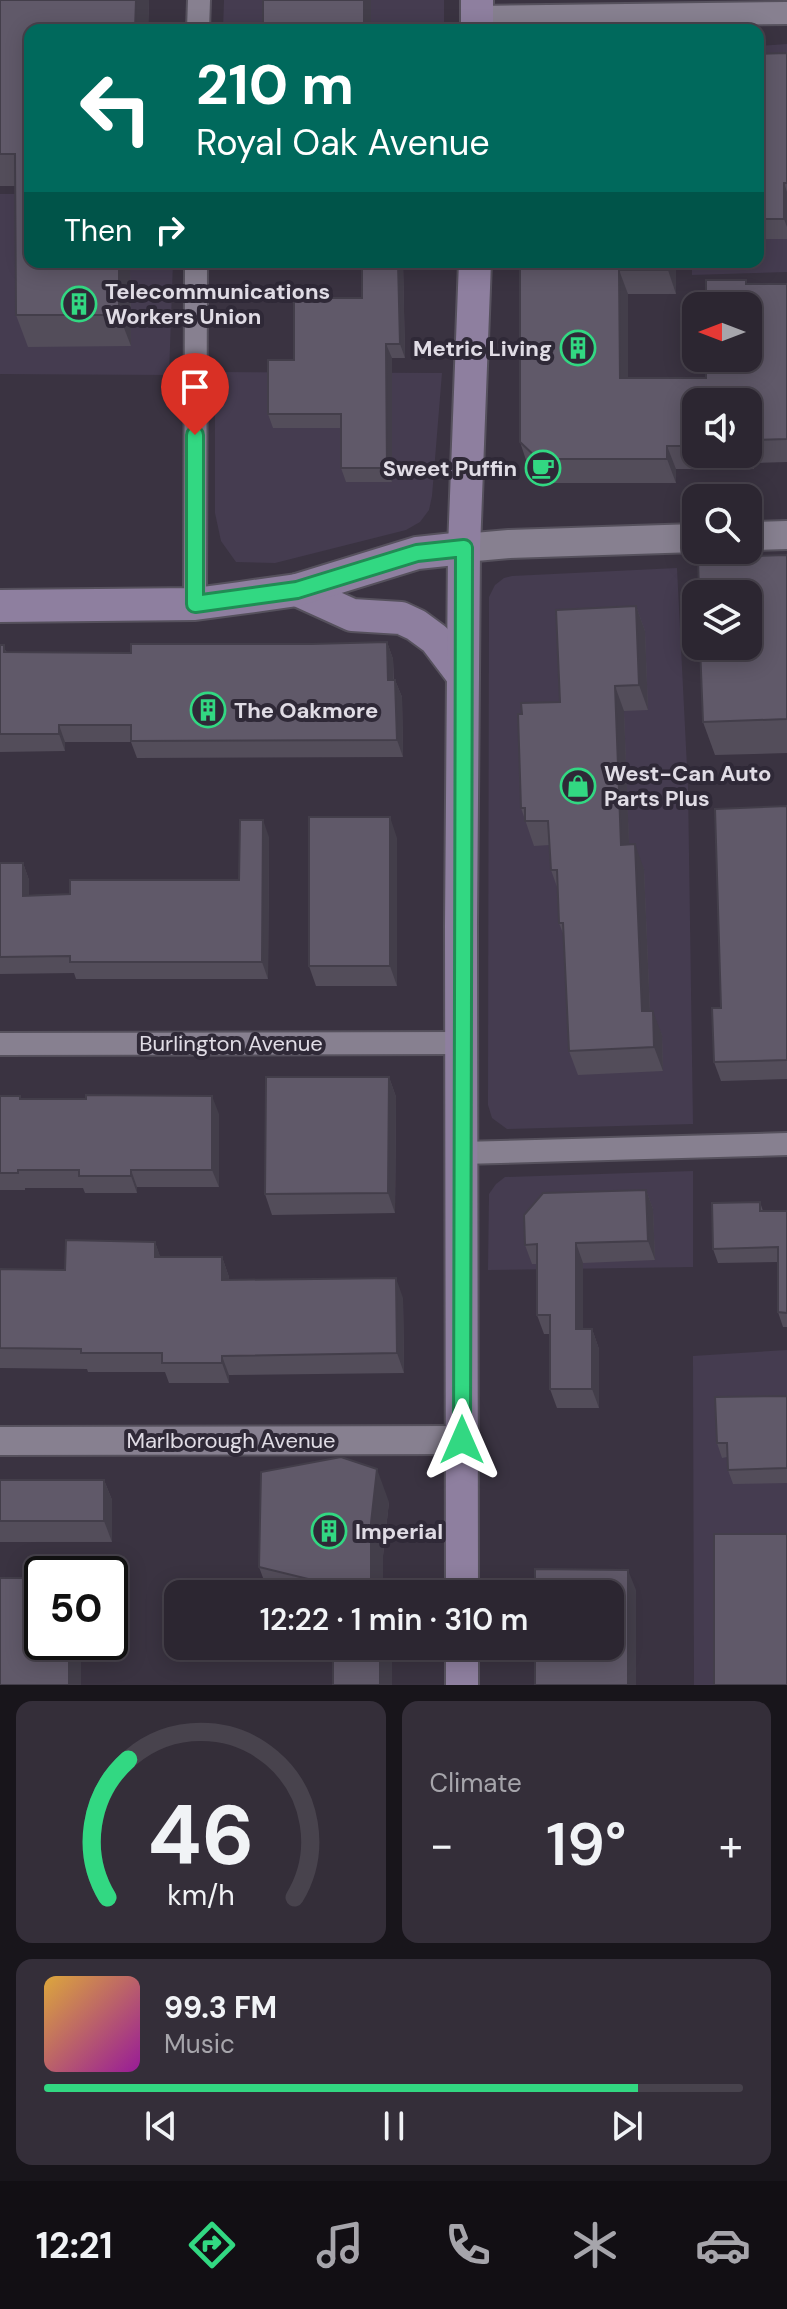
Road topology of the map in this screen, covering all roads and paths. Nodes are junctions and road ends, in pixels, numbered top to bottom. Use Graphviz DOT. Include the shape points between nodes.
graph roads {
  1 [pos="199,0"];
  2 [pos="787,13"];
  3 [pos="477,16"];
  4 [pos="198,24"];
  5 [pos="196,268"];
  6 [pos="475,268"];
  7 [pos="787,535"];
  8 [pos="762,536"];
  9 [pos="682,538"];
  10 [pos="464,548"];
  11 [pos="297,590"];
  12 [pos="195,604"];
  13 [pos="0,606"];
  14 [pos="463,676"];
  15 [pos="461,1043"];
  16 [pos="0,1044"];
  17 [pos="787,1144"];
  18 [pos="461,1153"];
  19 [pos="462,1440"];
  20 [pos="0,1441"];
  21 [pos="462,1580"];
  22 [pos="462,1660"];
  23 [pos="462,1685"];
  1 -- 4 [label="street"];
  2 -- 3 [label="street"];
  5 -- 12 [label="street"];
  6 -- 10 [label="main road"];
  7 -- 8 [label="street"];
  9 -- 10 [label="street"];
  10 -- 11 [label="main road" via="417,553"];
  10 -- 14 [label="main road"];
  11 -- 12 [label="main road"];
  11 -- 14 [label="main road" via="352,615 401,618 416,625 435,639"];
  12 -- 13 [label="main road"];
  14 -- 15 [label="main road"];
  15 -- 16 [label="street, Burlington Avenue"];
  15 -- 18 [label="main road"];
  17 -- 18 [label="street"];
  18 -- 19 [label="main road"];
  19 -- 20 [label="street, Marlborough Avenue"];
  19 -- 21 [label="main road"];
  22 -- 23 [label="main road"];
}
